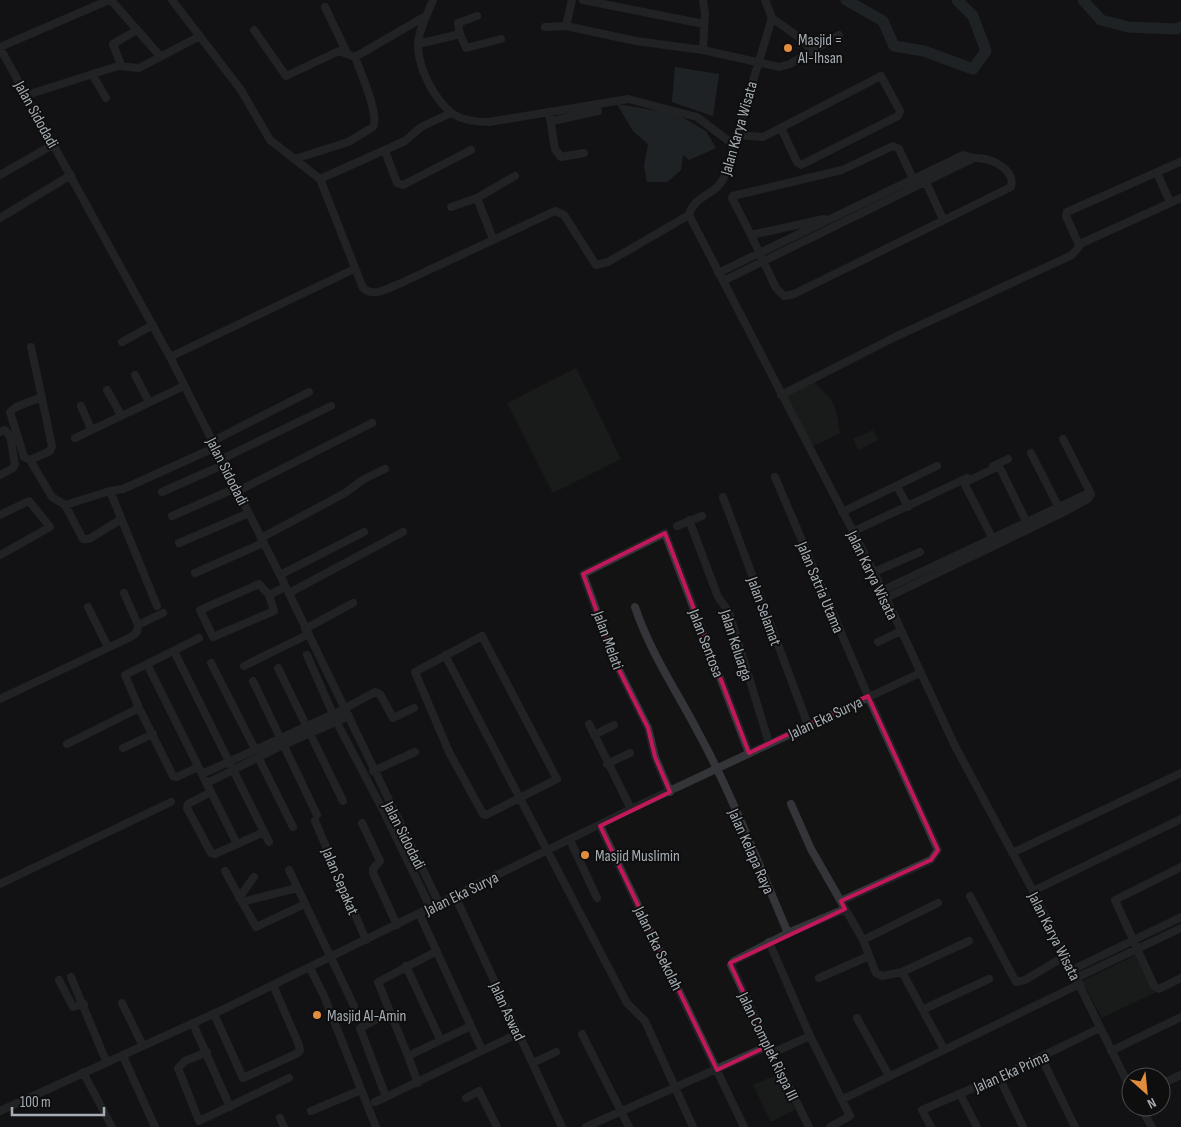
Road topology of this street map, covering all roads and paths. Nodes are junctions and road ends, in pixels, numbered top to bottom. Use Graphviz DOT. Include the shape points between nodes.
graph roads {
  1 [pos="110,0"];
  2 [pos="172,0"];
  3 [pos="434,0"];
  4 [pos="572,0"];
  5 [pos="583,0"];
  6 [pos="703,0"];
  7 [pos="765,0"];
  8 [pos="325,7"];
  9 [pos="477,16"];
  10 [pos="424,17"];
  11 [pos="772,18"];
  12 [pos="704,24"];
  13 [pos="566,26"];
  14 [pos="545,27"];
  15 [pos="137,30"];
  16 [pos="254,30"];
  17 [pos="460,34"];
  18 [pos="839,35"];
  19 [pos="200,36"];
  20 [pos="501,39"];
  21 [pos="418,44"];
  22 [pos="0,47"];
  23 [pos="703,50"];
  24 [pos="812,52"];
  25 [pos="351,55"];
  26 [pos="160,56"];
  27 [pos="756,64"];
  28 [pos="121,65"];
  29 [pos="92,74"];
  30 [pos="27,95"];
  31 [pos="106,98"];
  32 [pos="598,111"];
  33 [pos="549,112"];
  34 [pos="451,113"];
  35 [pos="552,121"];
  36 [pos="781,128"];
  37 [pos="738,135"];
  38 [pos="54,144"];
  39 [pos="734,145"];
  40 [pos="385,150"];
  41 [pos="471,150"];
  42 [pos="584,153"];
  43 [pos="295,159"];
  44 [pos="1180,162"];
  45 [pos="1157,173"];
  46 [pos="0,175"];
  47 [pos="71,175"];
  48 [pos="515,176"];
  49 [pos="924,178"];
  50 [pos="320,179"];
  51 [pos="913,179"];
  52 [pos="477,198"];
  53 [pos="1181,198"];
  54 [pos="1170,202"];
  55 [pos="451,206"];
  56 [pos="689,215"];
  57 [pos="837,216"];
  58 [pos="0,218"];
  59 [pos="943,219"];
  60 [pos="751,235"];
  61 [pos="493,239"];
  62 [pos="1079,245"];
  63 [pos="761,256"];
  64 [pos="350,270"];
  65 [pos="718,273"];
  66 [pos="723,281"];
  67 [pos="153,325"];
  68 [pos="122,342"];
  69 [pos="31,347"];
  70 [pos="170,357"];
  71 [pos="135,375"];
  72 [pos="184,386"];
  73 [pos="107,390"];
  74 [pos="309,392"];
  75 [pos="781,395"];
  76 [pos="42,397"];
  77 [pos="149,402"];
  78 [pos="81,406"];
  79 [pos="331,406"];
  80 [pos="121,415"];
  81 [pos="372,423"];
  82 [pos="91,429"];
  83 [pos="0,432"];
  84 [pos="74,438"];
  85 [pos="1063,439"];
  86 [pos="214,444"];
  87 [pos="1031,454"];
  88 [pos="1008,459"];
  89 [pos="30,460"];
  90 [pos="223,462"];
  91 [pos="937,466"];
  92 [pos="385,469"];
  93 [pos="0,475"];
  94 [pos="775,477"];
  95 [pos="897,486"];
  96 [pos="110,490"];
  97 [pos="237,490"];
  98 [pos="162,492"];
  99 [pos="722,497"];
  100 [pos="65,505"];
  101 [pos="908,507"];
  102 [pos="1060,510"];
  103 [pos="842,512"];
  104 [pos="249,514"];
  105 [pos="0,515"];
  106 [pos="172,516"];
  107 [pos="702,516"];
  108 [pos="120,520"];
  109 [pos="689,520"];
  110 [pos="1028,525"];
  111 [pos="677,526"];
  112 [pos="364,532"];
  113 [pos="403,532"];
  114 [pos="666,532"];
  115 [pos="852,532"];
  116 [pos="262,540"];
  117 [pos="994,542"];
  118 [pos="179,543"];
  119 [pos="920,552"];
  120 [pos="0,555"];
  121 [pos="874,572"];
  122 [pos="195,573"];
  123 [pos="280,575"];
  124 [pos="287,590"];
  125 [pos="124,593"];
  126 [pos="884,594"];
  127 [pos="269,595"];
  128 [pos="353,603"];
  129 [pos="157,606"];
  130 [pos="88,607"];
  131 [pos="634,607"];
  132 [pos="163,614"];
  133 [pos="138,625"];
  134 [pos="901,631"];
  135 [pos="306,632"];
  136 [pos="199,638"];
  137 [pos="878,642"];
  138 [pos="108,647"];
  139 [pos="174,651"];
  140 [pos="307,655"];
  141 [pos="445,655"];
  142 [pos="212,663"];
  143 [pos="147,664"];
  144 [pos="244,666"];
  145 [pos="278,668"];
  146 [pos="920,673"];
  147 [pos="253,681"];
  148 [pos="868,696"];
  149 [pos="0,698"];
  150 [pos="140,708"];
  151 [pos="345,708"];
  152 [pos="414,708"];
  153 [pos="348,716"];
  154 [pos="334,718"];
  155 [pos="588,724"];
  156 [pos="307,725"];
  157 [pos="614,725"];
  158 [pos="808,725"];
  159 [pos="310,733"];
  160 [pos="153,734"];
  161 [pos="594,735"];
  162 [pos="281,742"];
  163 [pos="769,743"];
  164 [pos="67,744"];
  165 [pos="123,748"];
  166 [pos="255,749"];
  167 [pos="415,752"];
  168 [pos="630,753"];
  169 [pos="749,753"];
  170 [pos="259,758"];
  171 [pos="229,761"];
  172 [pos="608,764"];
  173 [pos="716,768"];
  174 [pos="234,770"];
  175 [pos="200,771"];
  176 [pos="373,771"];
  177 [pos="1181,773"];
  178 [pos="207,783"];
  179 [pos="212,792"];
  180 [pos="670,792"];
  181 [pos="519,800"];
  182 [pos="343,801"];
  183 [pos="171,802"];
  184 [pos="791,804"];
  185 [pos="631,809"];
  186 [pos="1181,819"];
  187 [pos="362,822"];
  188 [pos="600,826"];
  189 [pos="293,827"];
  190 [pos="264,832"];
  191 [pos="570,840"];
  192 [pos="270,842"];
  193 [pos="237,844"];
  194 [pos="547,852"];
  195 [pos="1012,853"];
  196 [pos="1181,867"];
  197 [pos="289,870"];
  198 [pos="225,871"];
  199 [pos="254,877"];
  200 [pos="0,884"];
  201 [pos="297,888"];
  202 [pos="1033,891"];
  203 [pos="455,896"];
  204 [pos="970,896"];
  205 [pos="597,898"];
  206 [pos="240,900"];
  207 [pos="841,901"];
  208 [pos="439,903"];
  209 [pos="938,903"];
  210 [pos="305,904"];
  211 [pos="430,908"];
  212 [pos="845,909"];
  213 [pos="419,913"];
  214 [pos="1181,917"];
  215 [pos="396,925"];
  216 [pos="1181,928"];
  217 [pos="788,933"];
  218 [pos="1134,939"];
  219 [pos="366,940"];
  220 [pos="863,940"];
  221 [pos="969,941"];
  222 [pos="769,942"];
  223 [pos="1138,949"];
  224 [pos="437,951"];
  225 [pos="869,956"];
  226 [pos="330,958"];
  227 [pos="1065,958"];
  228 [pos="406,966"];
  229 [pos="310,968"];
  230 [pos="1072,970"];
  231 [pos="902,972"];
  232 [pos="71,977"];
  233 [pos="819,978"];
  234 [pos="989,978"];
  235 [pos="1181,978"];
  236 [pos="60,980"];
  237 [pos="1078,981"];
  238 [pos="273,985"];
  239 [pos="122,1003"];
  240 [pos="84,1004"];
  241 [pos="354,1006"];
  242 [pos="924,1009"];
  243 [pos="389,1013"];
  244 [pos="214,1014"];
  245 [pos="857,1018"];
  246 [pos="1181,1018"];
  247 [pos="193,1024"];
  248 [pos="471,1026"];
  249 [pos="1100,1028"];
  250 [pos="518,1034"];
  251 [pos="582,1034"];
  252 [pos="810,1036"];
  253 [pos="440,1039"];
  254 [pos="143,1046"];
  255 [pos="944,1049"];
  256 [pos="482,1050"];
  257 [pos="770,1050"];
  258 [pos="1110,1051"];
  259 [pos="207,1052"];
  260 [pos="556,1052"];
  261 [pos="123,1056"];
  262 [pos="408,1056"];
  263 [pos="1041,1057"];
  264 [pos="106,1061"];
  265 [pos="533,1063"];
  266 [pos="717,1070"];
  267 [pos="1121,1071"];
  268 [pos="83,1072"];
  269 [pos="889,1076"];
  270 [pos="999,1077"];
  271 [pos="289,1078"];
  272 [pos="418,1082"];
  273 [pos="676,1087"];
  274 [pos="361,1090"];
  275 [pos="960,1094"];
  276 [pos="386,1097"];
  277 [pos="466,1098"];
  278 [pos="842,1099"];
  279 [pos="375,1102"];
  280 [pos="230,1107"];
  281 [pos="0,1111"];
  282 [pos="311,1111"];
  283 [pos="622,1112"];
  284 [pos="280,1118"];
  285 [pos="840,1125"];
  286 [pos="112,1127"];
  287 [pos="155,1127"];
  288 [pos="284,1127"];
  289 [pos="376,1127"];
  290 [pos="497,1127"];
  291 [pos="562,1127"];
  292 [pos="586,1127"];
  293 [pos="629,1127"];
  294 [pos="692,1127"];
  295 [pos="744,1127"];
  296 [pos="809,1127"];
  297 [pos="830,1127"];
  298 [pos="931,1127"];
  299 [pos="977,1127"];
  300 [pos="1023,1127"];
  301 [pos="1075,1127"];
  1 -- 15 [label="street"];
  1 -- 22 [label="street"];
  2 -- 19 [label="street"];
  3 -- 10 [label="street"];
  4 -- 13 [label="street"];
  5 -- 12 [label="street"];
  6 -- 12 [label="street"];
  7 -- 11 [label="street"];
  8 -- 25 [label="street"];
  9 -- 17 [label="street" via="458,22"];
  10 -- 21 [label="street"];
  10 -- 25 [label="street"];
  11 -- 24 [label="street" via="800,38"];
  11 -- 27 [label="street, Jalan Karya Wisata"];
  12 -- 23 [label="street"];
  13 -- 14 [label="street"];
  13 -- 23 [label="street" via="636,41"];
  15 -- 26 [label="street"];
  15 -- 28 [label="street" via="113,44"];
  16 -- 25 [label="street" via="286,76 339,51"];
  17 -- 20 [label="street" via="466,48"];
  17 -- 21 [label="street"];
  18 -- 24 [label="street"];
  19 -- 26 [label="street"];
  19 -- 43 [label="street" via="241,90 270,140"];
  21 -- 34 [label="street" via="426,76"];
  22 -- 30 [label="street, Jalan Sidodadi"];
  23 -- 27 [label="street"];
  24 -- 27 [label="street" via="784,67"];
  25 -- 43 [label="street" via="375,117 375,125 348,142"];
  26 -- 28 [label="street" via="136,69"];
  27 -- 37 [label="street, Jalan Karya Wisata"];
  28 -- 29 [label="street"];
  29 -- 30 [label="street"];
  29 -- 31 [label="street"];
  30 -- 38 [label="street, Jalan Sidodadi"];
  32 -- 35 [label="street"];
  33 -- 34 [label="street" via="489,122 474,122"];
  33 -- 35 [label="street"];
  33 -- 39 [label="street" via="628,99 697,117"];
  34 -- 40 [label="street"];
  35 -- 42 [label="street" via="555,149 561,157"];
  36 -- 36 [label="street" via="801,165 898,116 900,111 881,76"];
  36 -- 37 [label="street" via="763,137"];
  37 -- 39 [label="street, Jalan Karya Wisata"];
  38 -- 46 [label="street"];
  38 -- 47 [label="street, Jalan Sidodadi"];
  39 -- 56 [label="street, Jalan Karya Wisata" via="719,187 695,203"];
  40 -- 41 [label="street" via="397,182 403,184"];
  40 -- 50 [label="street"];
  43 -- 50 [label="street"];
  44 -- 45 [label="street"];
  45 -- 54 [label="street"];
  45 -- 62 [label="street" via="1067,212"];
  47 -- 58 [label="street"];
  47 -- 67 [label="street, Jalan Sidodadi"];
  48 -- 52 [label="street"];
  49 -- 51 [label="street"];
  49 -- 59 [label="street"];
  49 -- 59 [label="street" via="964,155 1001,165 1010,175 1012,186"];
  49 -- 63 [label="street"];
  50 -- 61 [label="street" via="363,288 369,292 375,293 399,284"];
  51 -- 57 [label="street"];
  51 -- 60 [label="street" via="899,149 893,146 842,170 733,196"];
  52 -- 55 [label="street"];
  52 -- 61 [label="street"];
  53 -- 54 [label="street"];
  54 -- 62 [label="street"];
  56 -- 61 [label="street" via="600,265 594,263 559,211"];
  56 -- 65 [label="street, Jalan Karya Wisata"];
  57 -- 60 [label="street"];
  57 -- 63 [label="street"];
  59 -- 63 [label="street" via="787,297 778,292"];
  60 -- 63 [label="street"];
  62 -- 75 [label="street" via="1072,255"];
  63 -- 65 [label="street"];
  63 -- 66 [label="street"];
  64 -- 70 [label="street"];
  65 -- 66 [label="street, Jalan Karya Wisata"];
  66 -- 75 [label="street, Jalan Karya Wisata"];
  67 -- 68 [label="street"];
  67 -- 70 [label="street, Jalan Sidodadi"];
  69 -- 76 [label="street"];
  70 -- 72 [label="street, Jalan Sidodadi"];
  71 -- 77 [label="street"];
  72 -- 77 [label="street"];
  72 -- 86 [label="street, Jalan Sidodadi"];
  73 -- 80 [label="street"];
  74 -- 86 [label="street"];
  75 -- 103 [label="street, Jalan Karya Wisata"];
  76 -- 89 [label="street" via="52,446 50,451"];
  76 -- 89 [label="street" via="16,406 10,412 22,454"];
  77 -- 80 [label="street"];
  78 -- 82 [label="street"];
  79 -- 90 [label="street"];
  80 -- 82 [label="street"];
  81 -- 97 [label="street"];
  82 -- 84 [label="street"];
  83 -- 93 [label="street" via="8,432 15,464"];
  85 -- 102 [label="street" via="1091,494"];
  86 -- 90 [label="street, Jalan Sidodadi"];
  86 -- 96 [label="street" via="123,489"];
  87 -- 102 [label="street"];
  88 -- 101 [label="street"];
  89 -- 100 [label="street" via="52,497"];
  90 -- 97 [label="street, Jalan Sidodadi"];
  90 -- 98 [label="street"];
  91 -- 95 [label="street"];
  92 -- 116 [label="street"];
  94 -- 148 [label="street, Jalan Satria Utama"];
  95 -- 101 [label="street"];
  95 -- 103 [label="street"];
  96 -- 100 [label="street"];
  96 -- 108 [label="street"];
  97 -- 104 [label="street, Jalan Sidodadi"];
  97 -- 106 [label="street"];
  99 -- 158 [label="street, Jalan Selamat"];
  100 -- 108 [label="street" via="86,540"];
  101 -- 115 [label="street"];
  102 -- 110 [label="street"];
  103 -- 115 [label="street, Jalan Karya Wisata"];
  104 -- 116 [label="street, Jalan Sidodadi"];
  104 -- 118 [label="street"];
  105 -- 120 [label="street" via="29,501 50,527"];
  107 -- 109 [label="street"];
  108 -- 129 [label="street"];
  109 -- 111 [label="street"];
  109 -- 163 [label="street, Jalan Keluarga" via="718,597 729,612"];
  110 -- 117 [label="street"];
  110 -- 117 [label="street" via="999,466 964,483"];
  112 -- 123 [label="street"];
  113 -- 124 [label="street"];
  114 -- 169 [label="street, Jalan Sentosa"];
  114 -- 180 [label="street, Jalan Melati" via="583,574 616,664 648,728 655,757"];
  115 -- 121 [label="street, Jalan Karya Wisata"];
  116 -- 122 [label="street"];
  116 -- 123 [label="street, Jalan Sidodadi"];
  117 -- 126 [label="street"];
  119 -- 121 [label="street"];
  121 -- 126 [label="street, Jalan Karya Wisata"];
  123 -- 124 [label="street, Jalan Sidodadi"];
  124 -- 127 [label="street"];
  124 -- 135 [label="street, Jalan Sidodadi"];
  125 -- 133 [label="street"];
  126 -- 134 [label="street, Jalan Karya Wisata"];
  127 -- 127 [label="street" via="259,584 200,610 212,637 274,611"];
  128 -- 135 [label="street"];
  130 -- 138 [label="street"];
  131 -- 173 [label="street, Jalan Kelapa Raya" via="654,656"];
  132 -- 133 [label="street"];
  133 -- 138 [label="street" via="135,634"];
  134 -- 137 [label="street"];
  134 -- 146 [label="street, Jalan Karya Wisata"];
  135 -- 144 [label="street"];
  135 -- 151 [label="street, Jalan Sidodadi"];
  136 -- 139 [label="street"];
  138 -- 149 [label="street"];
  139 -- 143 [label="street"];
  139 -- 171 [label="street"];
  140 -- 154 [label="street"];
  141 -- 181 [label="street"];
  141 -- 181 [label="street" via="415,672 449,752 483,814"];
  141 -- 181 [label="street" via="482,636 557,776 556,781"];
  142 -- 166 [label="street"];
  143 -- 150 [label="street" via="125,677"];
  143 -- 175 [label="street"];
  145 -- 156 [label="street"];
  146 -- 148 [label="street, Jalan Eka Surya"];
  146 -- 195 [label="street, Jalan Karya Wisata"];
  147 -- 162 [label="street, Jalan Sepakat"];
  148 -- 158 [label="street, Jalan Eka Surya"];
  148 -- 207 [label="street, Jalan Satria Utama" via="937,843 938,852 931,860"];
  150 -- 160 [label="street"];
  150 -- 164 [label="street"];
  151 -- 152 [label="street" via="378,692 394,718"];
  151 -- 153 [label="street, Jalan Sidodadi"];
  151 -- 154 [label="street"];
  153 -- 154 [label="street"];
  153 -- 176 [label="street, Jalan Sidodadi"];
  154 -- 156 [label="street"];
  154 -- 159 [label="street"];
  154 -- 211 [label="street"];
  155 -- 161 [label="street"];
  156 -- 159 [label="street"];
  156 -- 162 [label="street"];
  157 -- 161 [label="street"];
  158 -- 163 [label="street, Jalan Eka Surya"];
  159 -- 162 [label="street"];
  159 -- 182 [label="street"];
  160 -- 165 [label="street"];
  160 -- 175 [label="street" via="173,776"];
  161 -- 172 [label="street"];
  162 -- 166 [label="street"];
  162 -- 170 [label="street"];
  162 -- 219 [label="street, Jalan Sepakat"];
  163 -- 169 [label="street, Jalan Eka Surya"];
  166 -- 171 [label="street"];
  167 -- 176 [label="street"];
  168 -- 172 [label="street"];
  169 -- 173 [label="street, Jalan Eka Surya"];
  170 -- 174 [label="street"];
  170 -- 189 [label="street"];
  171 -- 174 [label="street"];
  171 -- 175 [label="street"];
  172 -- 185 [label="street"];
  173 -- 180 [label="street, Jalan Eka Surya"];
  173 -- 217 [label="street, Jalan Kelapa Raya"];
  174 -- 178 [label="street"];
  174 -- 190 [label="street"];
  175 -- 178 [label="street"];
  176 -- 208 [label="street, Jalan Sidodadi"];
  177 -- 195 [label="street"];
  178 -- 179 [label="street"];
  179 -- 193 [label="street"];
  179 -- 193 [label="street" via="188,804 188,812 211,853"];
  180 -- 185 [label="street, Jalan Eka Surya"];
  181 -- 194 [label="street"];
  183 -- 200 [label="street"];
  184 -- 207 [label="street"];
  185 -- 188 [label="street, Jalan Eka Surya"];
  186 -- 202 [label="street"];
  187 -- 215 [label="street" via="380,861 373,873"];
  188 -- 191 [label="street, Jalan Eka Surya"];
  188 -- 266 [label="street, Jalan Eka Sekolah"];
  190 -- 192 [label="street"];
  190 -- 193 [label="street"];
  191 -- 194 [label="street, Jalan Eka Surya"];
  191 -- 205 [label="street"];
  194 -- 203 [label="street, Jalan Eka Surya"];
  194 -- 273 [label="street" via="627,1003 645,1021"];
  195 -- 202 [label="street, Jalan Karya Wisata"];
  196 -- 218 [label="street" via="1115,900"];
  197 -- 201 [label="street"];
  198 -- 206 [label="street"];
  199 -- 206 [label="street"];
  201 -- 206 [label="street"];
  201 -- 210 [label="street"];
  202 -- 227 [label="street, Jalan Karya Wisata"];
  203 -- 208 [label="street, Jalan Eka Surya"];
  203 -- 250 [label="street, Jalan Aswad"];
  204 -- 227 [label="street" via="1012,978 1020,982"];
  206 -- 210 [label="street" via="256,927"];
  207 -- 212 [label="street"];
  208 -- 211 [label="street, Jalan Eka Surya"];
  209 -- 220 [label="street"];
  210 -- 226 [label="street"];
  211 -- 213 [label="street, Jalan Eka Surya"];
  212 -- 217 [label="street"];
  212 -- 220 [label="street"];
  213 -- 215 [label="street, Jalan Eka Surya"];
  213 -- 224 [label="street"];
  214 -- 218 [label="street"];
  215 -- 219 [label="street, Jalan Eka Surya"];
  216 -- 223 [label="street"];
  217 -- 222 [label="street"];
  218 -- 223 [label="street"];
  218 -- 230 [label="street"];
  219 -- 226 [label="street, Jalan Eka Surya"];
  220 -- 225 [label="street"];
  221 -- 231 [label="street"];
  222 -- 252 [label="street"];
  222 -- 257 [label="street, Jalan Complek Rispa III" via="734,960 731,965"];
  223 -- 235 [label="street" via="1156,988"];
  223 -- 237 [label="street"];
  224 -- 228 [label="street"];
  224 -- 248 [label="street"];
  225 -- 231 [label="street" via="879,975"];
  225 -- 233 [label="street"];
  226 -- 229 [label="street, Jalan Eka Surya"];
  226 -- 241 [label="street"];
  227 -- 230 [label="street, Jalan Karya Wisata"];
  228 -- 243 [label="street" via="378,982"];
  228 -- 253 [label="street"];
  229 -- 238 [label="street, Jalan Eka Surya"];
  229 -- 274 [label="street"];
  230 -- 237 [label="street, Jalan Karya Wisata"];
  231 -- 242 [label="street"];
  232 -- 240 [label="street"];
  234 -- 242 [label="street"];
  236 -- 240 [label="street" via="74,1008"];
  237 -- 249 [label="street, Jalan Karya Wisata"];
  237 -- 255 [label="street"];
  238 -- 244 [label="street, Jalan Eka Surya"];
  238 -- 244 [label="street" via="299,1046 300,1051 296,1054 243,1078"];
  239 -- 254 [label="street"];
  240 -- 264 [label="street"];
  242 -- 255 [label="street"];
  243 -- 262 [label="street"];
  243 -- 276 [label="street" via="360,1028"];
  244 -- 247 [label="street, Jalan Eka Surya"];
  245 -- 269 [label="street"];
  246 -- 258 [label="street"];
  247 -- 254 [label="street, Jalan Eka Surya"];
  247 -- 259 [label="street"];
  248 -- 253 [label="street"];
  248 -- 256 [label="street"];
  249 -- 258 [label="street, Jalan Karya Wisata"];
  249 -- 263 [label="street, Jalan Eka Prima"];
  250 -- 256 [label="street"];
  250 -- 265 [label="street, Jalan Aswad"];
  251 -- 283 [label="street"];
  252 -- 257 [label="street"];
  252 -- 278 [label="street"];
  253 -- 262 [label="street"];
  254 -- 261 [label="street, Jalan Eka Surya"];
  255 -- 269 [label="street"];
  256 -- 272 [label="street"];
  257 -- 266 [label="street"];
  257 -- 296 [label="street, Jalan Complek Rispa III"];
  258 -- 267 [label="street, Jalan Karya Wisata"];
  259 -- 280 [label="street"];
  259 -- 280 [label="street" via="185,1061 178,1068 197,1118 203,1121"];
  260 -- 265 [label="street"];
  261 -- 264 [label="street, Jalan Eka Surya"];
  261 -- 287 [label="street"];
  262 -- 272 [label="street"];
  263 -- 270 [label="street, Jalan Eka Prima"];
  263 -- 301 [label="street"];
  264 -- 268 [label="street, Jalan Eka Surya"];
  265 -- 291 [label="street, Jalan Aswad"];
  266 -- 273 [label="street"];
  266 -- 295 [label="street, Jalan Eka Sekolah"];
  268 -- 281 [label="street, Jalan Eka Surya"];
  268 -- 286 [label="street"];
  269 -- 278 [label="street"];
  270 -- 275 [label="street, Jalan Eka Prima"];
  270 -- 300 [label="street"];
  271 -- 280 [label="street"];
  272 -- 276 [label="street"];
  273 -- 283 [label="street"];
  273 -- 294 [label="street"];
  274 -- 282 [label="street"];
  274 -- 289 [label="street"];
  275 -- 298 [label="street, Jalan Eka Prima" via="922,1110"];
  275 -- 299 [label="street"];
  276 -- 279 [label="street"];
  277 -- 290 [label="street" via="479,1091"];
  278 -- 285 [label="street" via="850,1116"];
  283 -- 292 [label="street"];
  283 -- 293 [label="street"];
  284 -- 288 [label="street"];
  285 -- 297 [label="street"];
}
